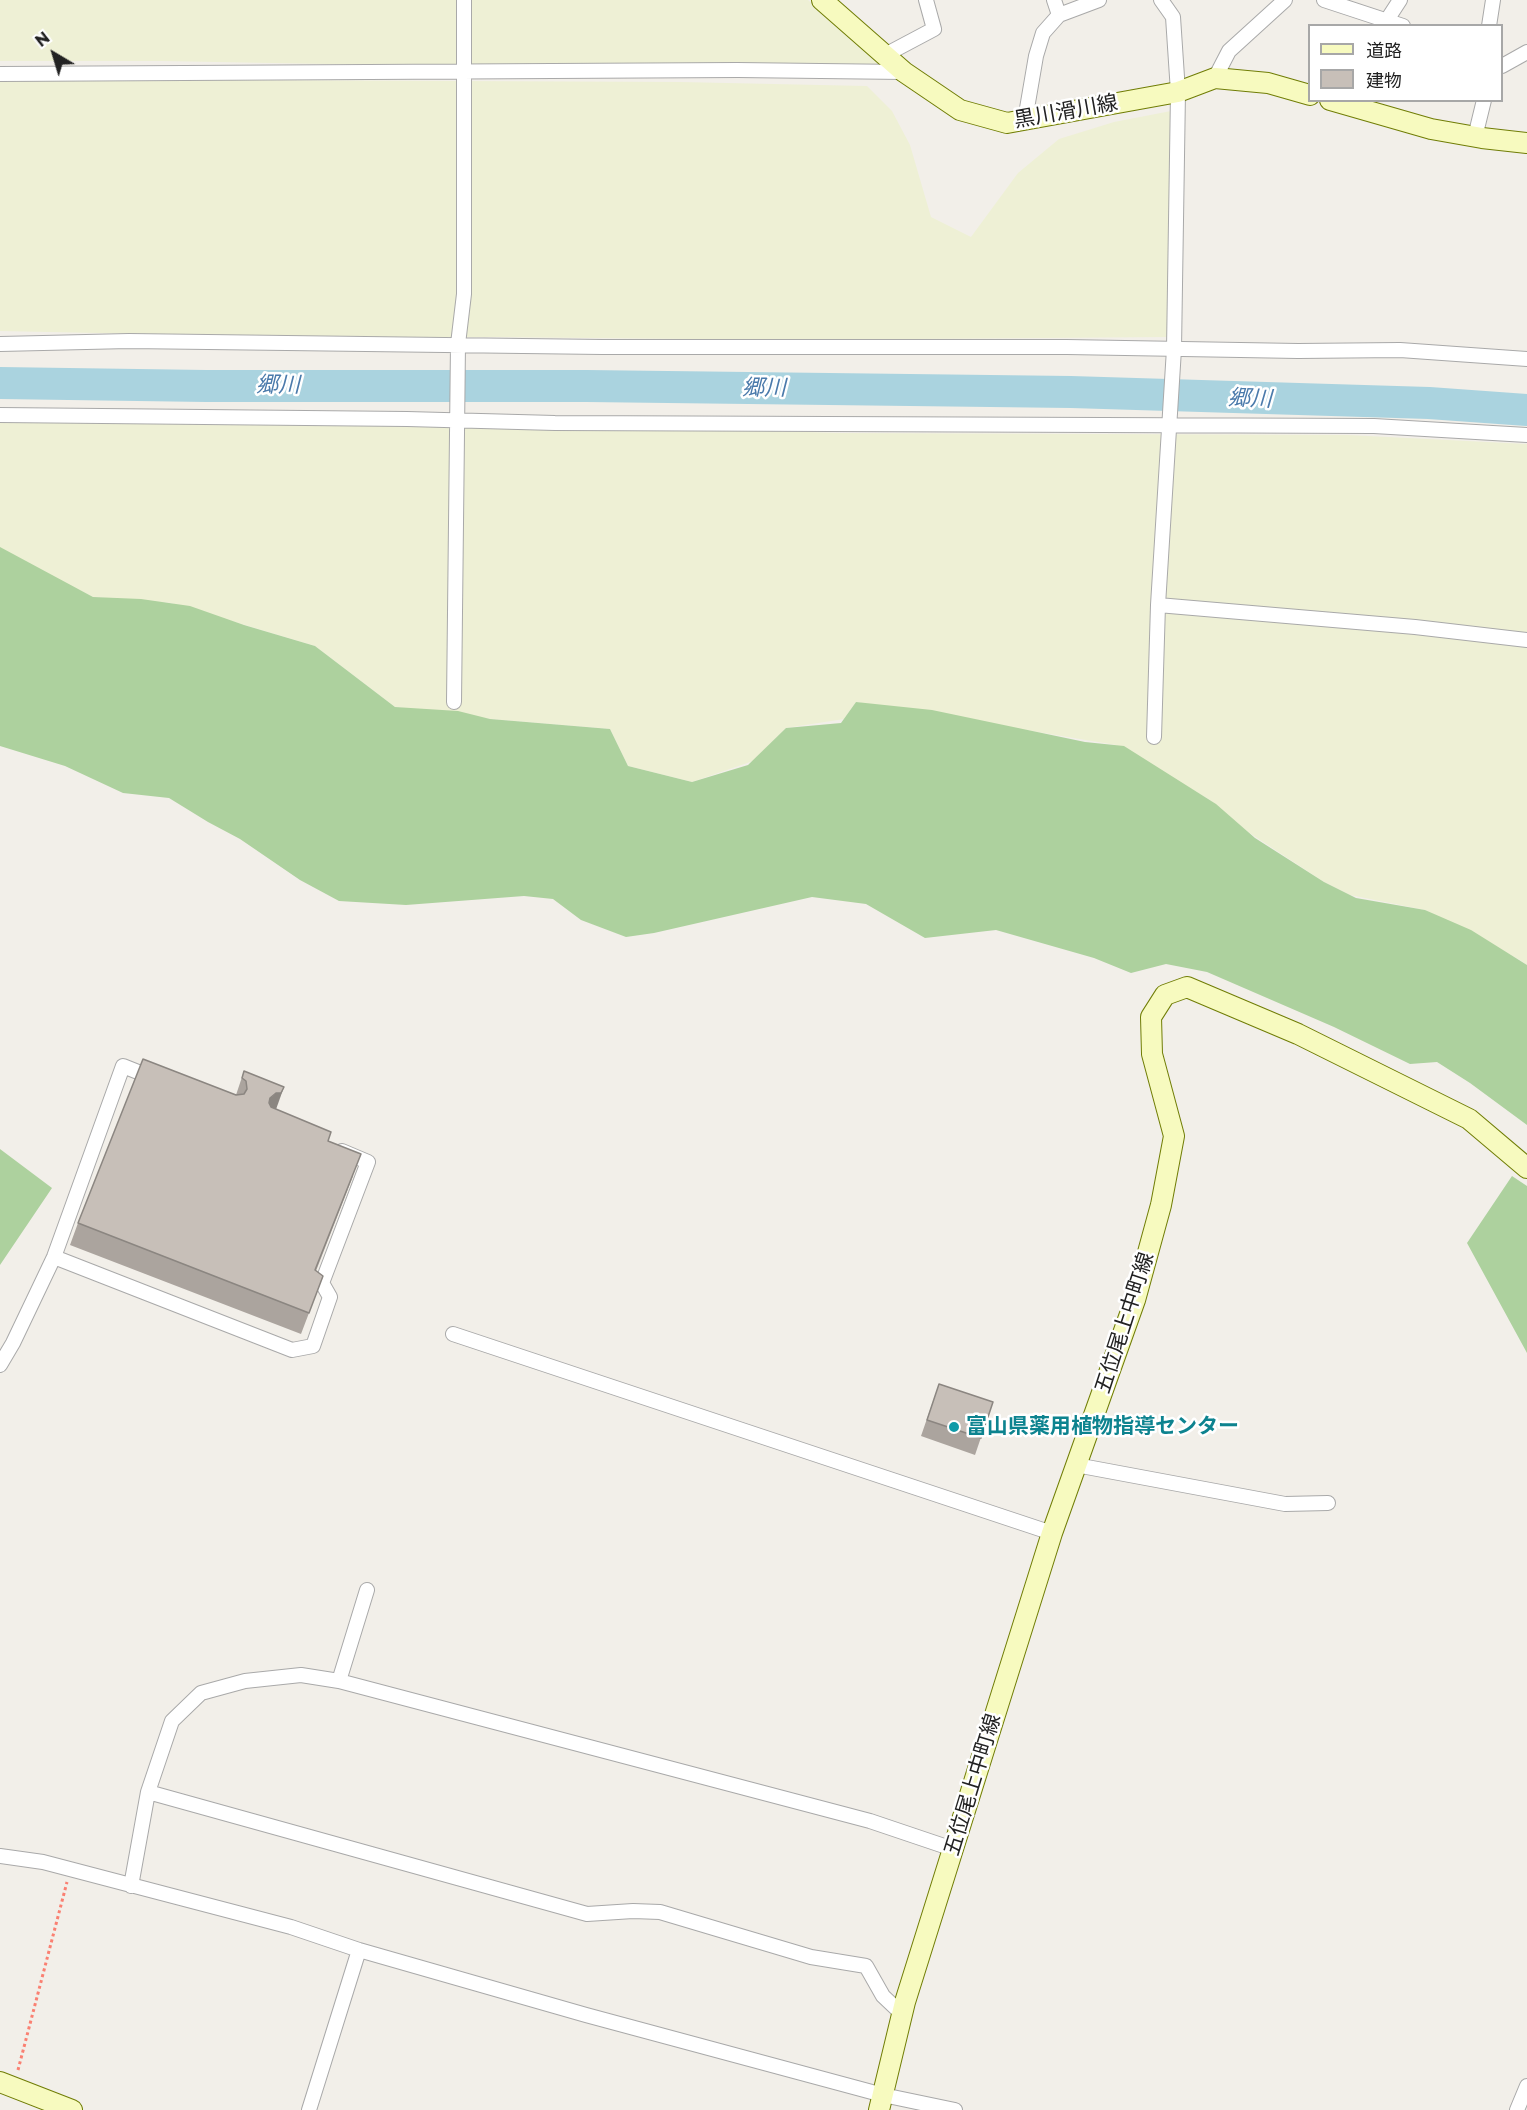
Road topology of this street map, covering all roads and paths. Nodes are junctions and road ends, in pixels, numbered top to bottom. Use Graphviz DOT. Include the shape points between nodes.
graph roads {
  1 [pos="465,0"];
  2 [pos="822,0"];
  3 [pos="926,0"];
  4 [pos="1054,0"];
  5 [pos="1098,0"];
  6 [pos="1161,0"];
  7 [pos="1285,0"];
  8 [pos="1324,0"];
  9 [pos="1400,0"];
  10 [pos="1493,0"];
  11 [pos="1059,15"];
  12 [pos="1387,20"];
  13 [pos="1398,24"];
  14 [pos="1489,24"];
  15 [pos="1527,52"];
  16 [pos="885,55"];
  17 [pos="1503,65"];
  18 [pos="464,71"];
  19 [pos="904,72"];
  20 [pos="0,74"];
  21 [pos="1215,78"];
  22 [pos="1178,92"];
  23 [pos="1308,94"];
  24 [pos="1337,102"];
  25 [pos="1484,102"];
  26 [pos="1025,120"];
  27 [pos="1475,137"];
  28 [pos="1527,143"];
  29 [pos="0,344"];
  30 [pos="458,344"];
  31 [pos="1174,349"];
  32 [pos="1527,359"];
  33 [pos="0,415"];
  34 [pos="457,422"];
  35 [pos="1170,425"];
  36 [pos="1527,435"];
  37 [pos="1158,605"];
  38 [pos="1527,640"];
  39 [pos="454,702"];
  40 [pos="1154,737"];
  41 [pos="166,1083"];
  42 [pos="325,1144"];
  43 [pos="1527,1168"];
  44 [pos="54,1257"];
  45 [pos="453,1334"];
  46 [pos="0,1365"];
  47 [pos="1076,1465"];
  48 [pos="1328,1503"];
  49 [pos="1052,1533"];
  50 [pos="367,1590"];
  51 [pos="339,1681"];
  52 [pos="148,1792"];
  53 [pos="953,1849"];
  54 [pos="0,1856"];
  55 [pos="70,1870"];
  56 [pos="131,1886"];
  57 [pos="359,1950"];
  58 [pos="902,2014"];
  59 [pos="7,2084"];
  60 [pos="1527,2086"];
  61 [pos="881,2102"];
  62 [pos="72,2110"];
  63 [pos="309,2110"];
  64 [pos="955,2110"];
  65 [pos="1517,2110"];
  1 -- 18 [label="street"];
  2 -- 16 [label="main road, 黒川滑川線"];
  3 -- 16 [label="street" via="934,28"];
  4 -- 11 [label="street"];
  5 -- 11 [label="street"];
  6 -- 22 [label="street" via="1173,17"];
  7 -- 21 [label="street" via="1229,51"];
  8 -- 12 [label="street"];
  9 -- 12 [label="street"];
  10 -- 14 [label="street"];
  11 -- 26 [label="street" via="1043,33"];
  12 -- 13 [label="street"];
  15 -- 17 [label="street"];
  16 -- 19 [label="main road, 黒川滑川線"];
  18 -- 19 [label="street"];
  18 -- 20 [label="street"];
  18 -- 30 [label="street" via="464,294"];
  19 -- 26 [label="main road, 黒川滑川線" via="960,110 1007,123"];
  21 -- 22 [label="main road, 黒川滑川線"];
  21 -- 23 [label="main road, 黒川滑川線" via="1268,83"];
  22 -- 26 [label="main road, 黒川滑川線"];
  22 -- 31 [label="street"];
  24 -- 27 [label="main road" via="1431,129"];
  25 -- 27 [label="street"];
  27 -- 28 [label="main road"];
  29 -- 30 [label="street"];
  30 -- 31 [label="street"];
  30 -- 34 [label="street"];
  31 -- 32 [label="street" via="1400,350"];
  31 -- 35 [label="street"];
  33 -- 34 [label="street"];
  34 -- 35 [label="street"];
  34 -- 39 [label="street"];
  35 -- 36 [label="street" via="1374,426"];
  35 -- 37 [label="street"];
  37 -- 38 [label="street"];
  37 -- 40 [label="street"];
  41 -- 44 [label="street" via="123,1066"];
  42 -- 44 [label="street" via="368,1162 322,1283 330,1297 313,1346 292,1350"];
  43 -- 47 [label="main road, 五位尾上中町線" via="1469,1119 1298,1034 1187,987 1165,995 1151,1017 1152,1054 1174,1136 1161,1205 1135,1300"];
  44 -- 46 [label="street"];
  45 -- 49 [label="street"];
  47 -- 48 [label="street" via="1285,1504"];
  47 -- 49 [label="main road, 五位尾上中町線"];
  49 -- 53 [label="main road, 五位尾上中町線"];
  50 -- 51 [label="street"];
  51 -- 52 [label="street" via="301,1675 245,1681 201,1693 172,1721"];
  51 -- 53 [label="street" via="870,1821"];
  52 -- 56 [label="street"];
  52 -- 58 [label="street" via="587,1914 660,1912 811,1957 867,1966 883,1996"];
  53 -- 58 [label="main road, 五位尾上中町線"];
  54 -- 55 [label="street"];
  55 -- 56 [label="street"];
  55 -- 59 [label="path"];
  56 -- 57 [label="street"];
  57 -- 61 [label="street"];
  57 -- 63 [label="street"];
  58 -- 61 [label="main road, 五位尾上中町線"];
  59 -- 62 [label="main road"];
  60 -- 65 [label="street"];
  61 -- 64 [label="street"];
}
